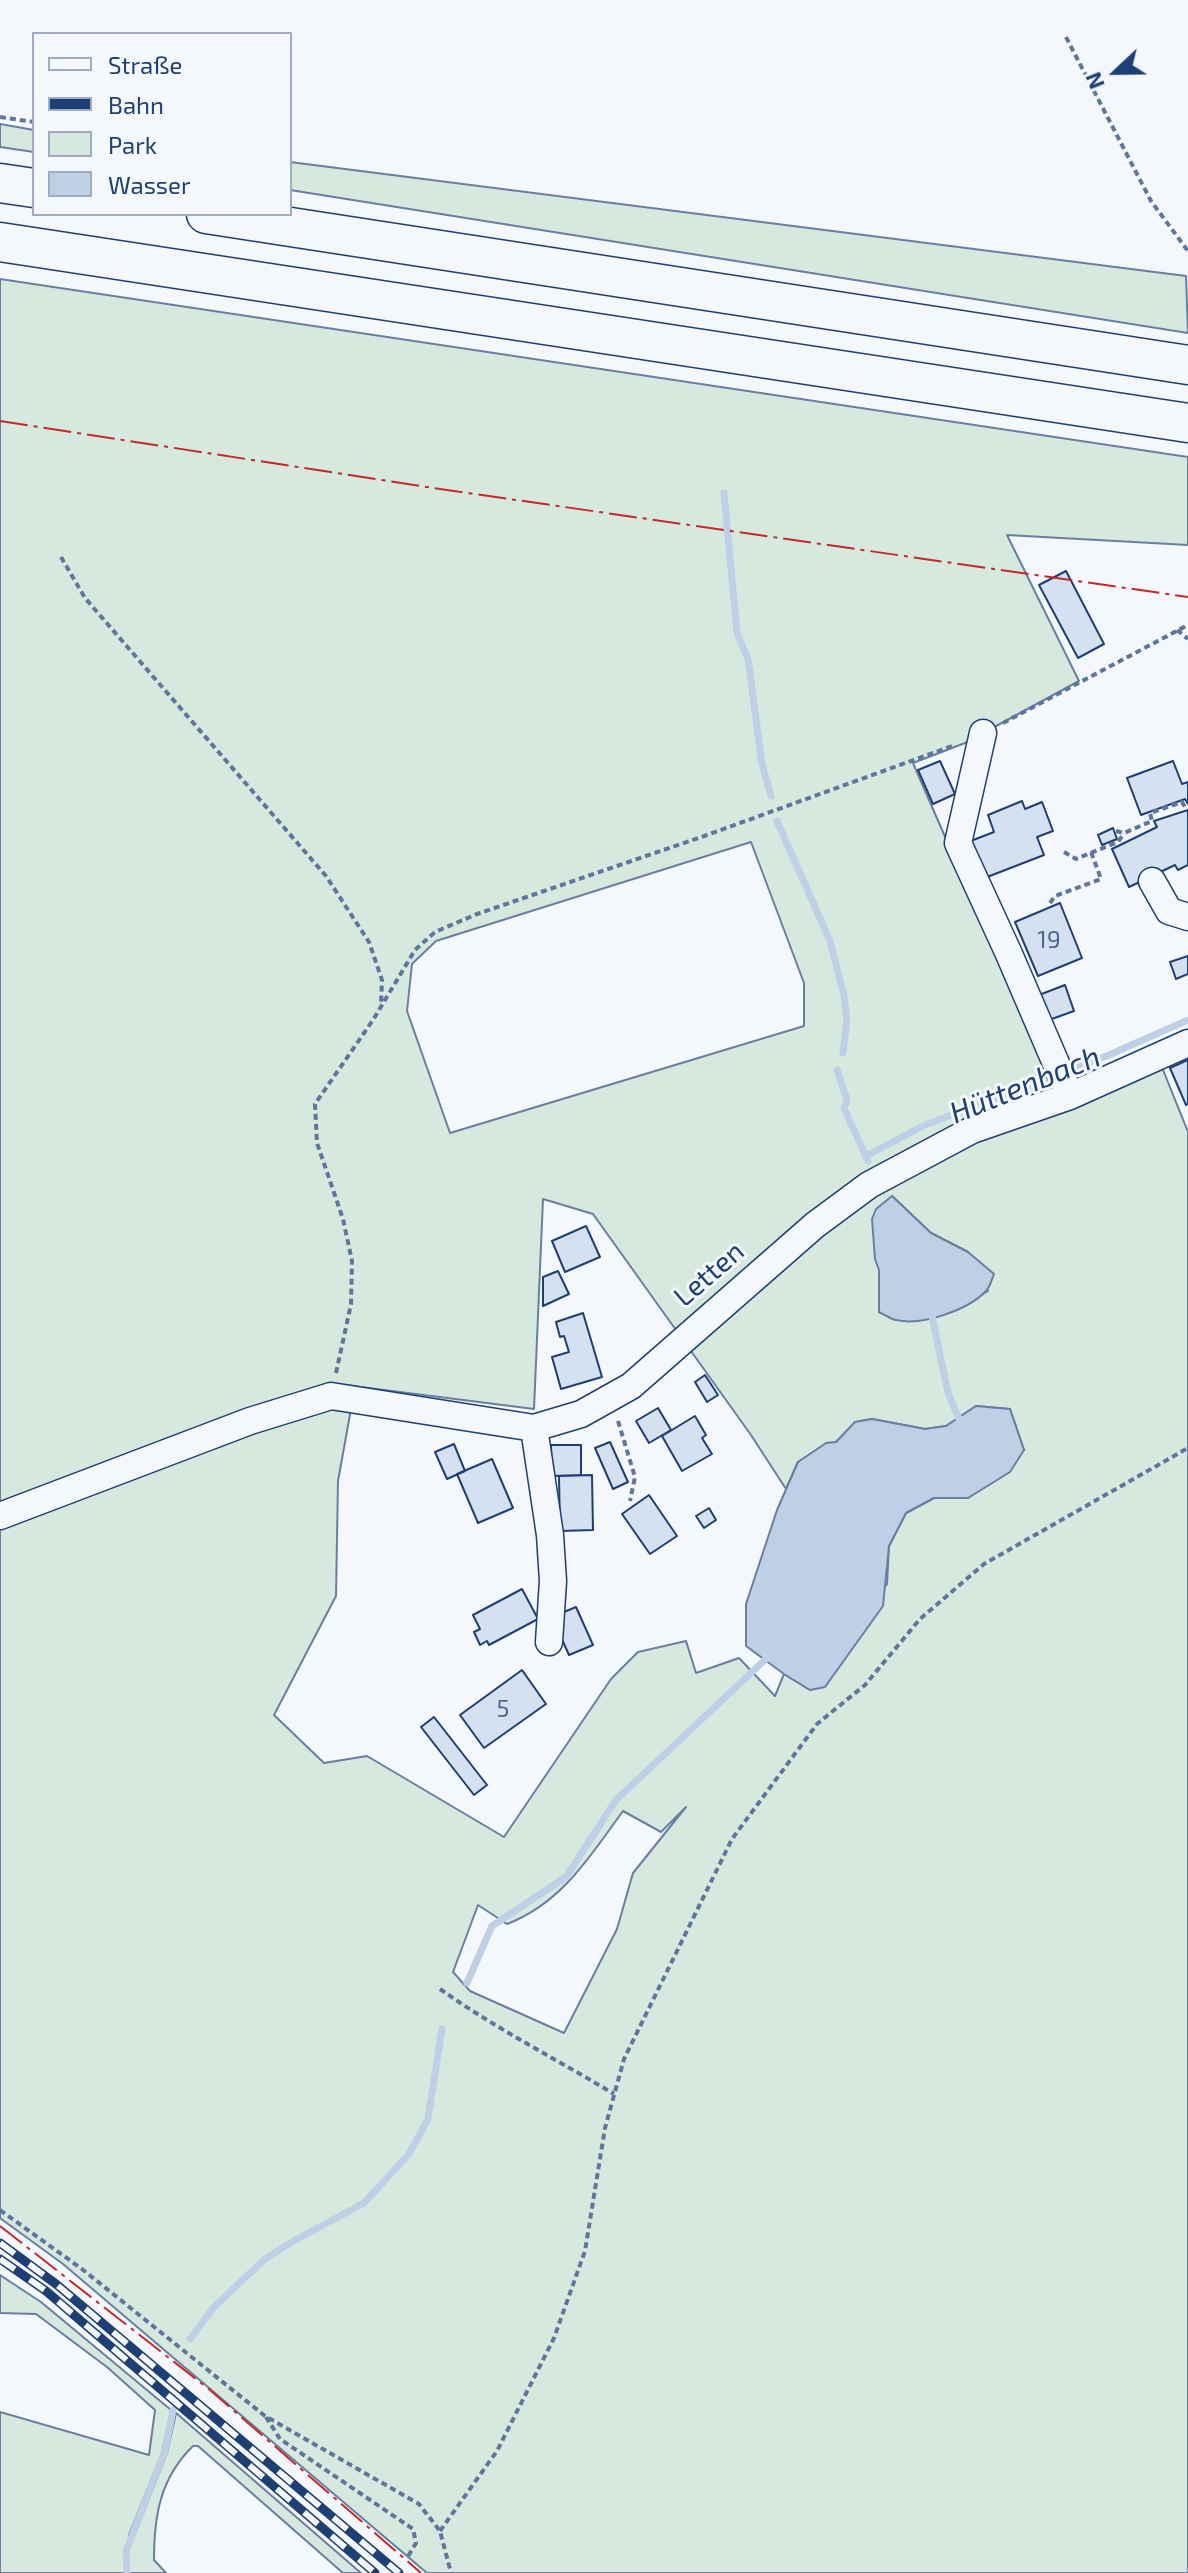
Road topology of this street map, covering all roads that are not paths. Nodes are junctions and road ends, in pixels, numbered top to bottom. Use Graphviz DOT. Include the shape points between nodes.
graph roads {
  1 [pos="0,183"];
  2 [pos="32,188"];
  3 [pos="219,216"];
  4 [pos="0,242"];
  5 [pos="1188,365"];
  6 [pos="1188,423"];
  7 [pos="983,733"];
  8 [pos="1152,881"];
  9 [pos="1188,917"];
  10 [pos="1188,1043"];
  11 [pos="1070,1096"];
  12 [pos="534,1428"];
  13 [pos="0,1516"];
  14 [pos="549,1642"];
  1 -- 2 [label="highway"];
  3 -- 5 [label="highway"];
  4 -- 6 [label="highway"];
  7 -- 11 [label="street" via="958,843"];
  8 -- 9 [label="street" via="1169,911"];
  10 -- 11 [label="street, Letten"];
  11 -- 12 [label="street, Letten" via="972,1130 869,1185 815,1225 631,1386 581,1414"];
  12 -- 13 [label="street, Letten" via="331,1396 250,1421"];
  12 -- 14 [label="street" via="552,1566"];
}
